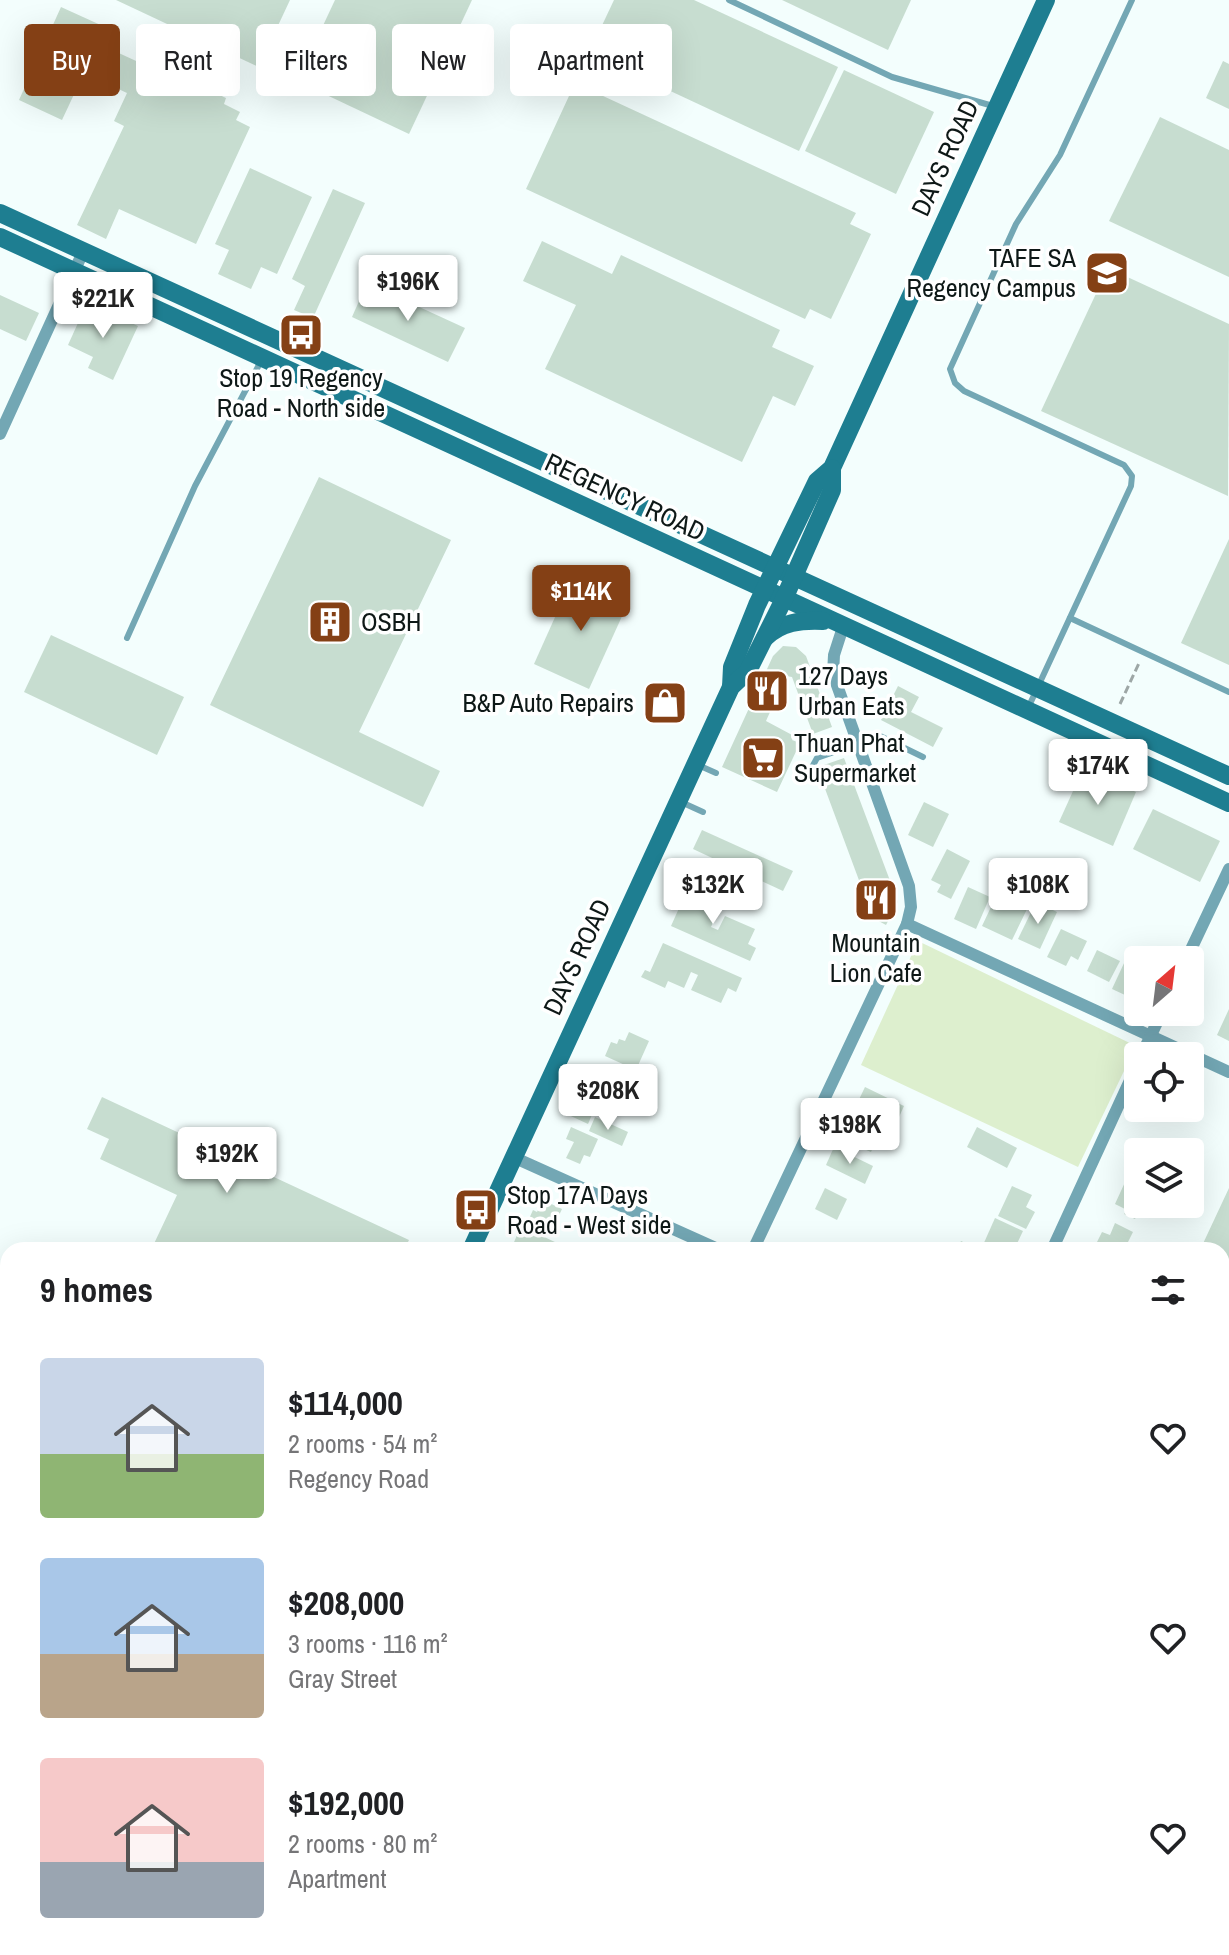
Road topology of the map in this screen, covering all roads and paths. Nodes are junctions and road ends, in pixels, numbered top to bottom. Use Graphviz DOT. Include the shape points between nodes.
graph roads {
  1 [pos="729,0"];
  2 [pos="1046,0"];
  3 [pos="1132,0"];
  4 [pos="996,107"];
  5 [pos="0,213"];
  6 [pos="0,237"];
  7 [pos="83,252"];
  8 [pos="75,271"];
  9 [pos="262,358"];
  10 [pos="0,434"];
  11 [pos="832,468"];
  12 [pos="775,569"];
  13 [pos="792,577"];
  14 [pos="765,590"];
  15 [pos="784,599"];
  16 [pos="1070,618"];
  17 [pos="838,624"];
  18 [pos="127,638"];
  19 [pos="761,642"];
  20 [pos="1140,661"];
  21 [pos="731,687"];
  22 [pos="1037,688"];
  23 [pos="1229,692"];
  24 [pos="1120,704"];
  25 [pos="1027,711"];
  26 [pos="857,742"];
  27 [pos="923,757"];
  28 [pos="695,763"];
  29 [pos="716,773"];
  30 [pos="1229,776"];
  31 [pos="805,780"];
  32 [pos="678,801"];
  33 [pos="1229,803"];
  34 [pos="703,812"];
  35 [pos="1229,869"];
  36 [pos="907,924"];
  37 [pos="1193,946"];
  38 [pos="1156,1026"];
  39 [pos="1151,1036"];
  40 [pos="1148,1042"];
  41 [pos="1229,1072"];
  42 [pos="1124,1093"];
  43 [pos="513,1157"];
  44 [pos="475,1242"];
  45 [pos="702,1242"];
  46 [pos="757,1242"];
  47 [pos="1056,1242"];
  1 -- 4 [label="lane" via="892,77"];
  2 -- 4 [label="main road, DAYS ROAD"];
  3 -- 16 [label="lane" via="1060,155 1016,224 950,369 964,391 1124,465 1132,476"];
  4 -- 11 [label="main road, DAYS ROAD"];
  5 -- 7 [label="main road, REGENCY ROAD"];
  6 -- 8 [label="main road, REGENCY ROAD"];
  7 -- 8 [label="street"];
  7 -- 12 [label="main road, REGENCY ROAD"];
  8 -- 9 [label="main road, REGENCY ROAD"];
  8 -- 10 [label="street"];
  9 -- 14 [label="main road, REGENCY ROAD"];
  9 -- 18 [label="lane" via="195,486"];
  11 -- 12 [label="main road, DAYS ROAD" via="817,481"];
  11 -- 13 [label="main road, DAYS ROAD" via="832,490"];
  12 -- 13 [label="main road, REGENCY ROAD"];
  12 -- 14 [label="main road, DAYS ROAD"];
  13 -- 15 [label="main road, DAYS ROAD"];
  13 -- 22 [label="main road, REGENCY ROAD"];
  14 -- 15 [label="main road, REGENCY ROAD"];
  14 -- 21 [label="main road, DAYS ROAD" via="732,667"];
  15 -- 17 [label="main road, REGENCY ROAD"];
  15 -- 19 [label="main road, DAYS ROAD"];
  16 -- 22 [label="lane"];
  16 -- 23 [label="lane"];
  17 -- 19 [label="main road" via="799,620 772,631"];
  17 -- 25 [label="main road, REGENCY ROAD"];
  17 -- 26 [label="street" via="833,674"];
  19 -- 21 [label="main road, DAYS ROAD" via="748,671"];
  20 -- 24 [label="path"];
  21 -- 28 [label="main road, DAYS ROAD"];
  22 -- 25 [label="lane"];
  22 -- 30 [label="main road, REGENCY ROAD"];
  25 -- 33 [label="main road, REGENCY ROAD"];
  26 -- 27 [label="lane" via="876,734"];
  26 -- 31 [label="lane" via="817,758"];
  26 -- 36 [label="street" via="909,886"];
  28 -- 29 [label="lane"];
  28 -- 32 [label="main road, DAYS ROAD"];
  32 -- 34 [label="lane"];
  32 -- 43 [label="main road, DAYS ROAD"];
  35 -- 37 [label="street"];
  36 -- 39 [label="street"];
  36 -- 46 [label="street"];
  38 -- 39 [label="street"];
  39 -- 40 [label="street"];
  39 -- 41 [label="street"];
  42 -- 47 [label="street"];
  43 -- 44 [label="main road, DAYS ROAD"];
  43 -- 45 [label="street"];
}
